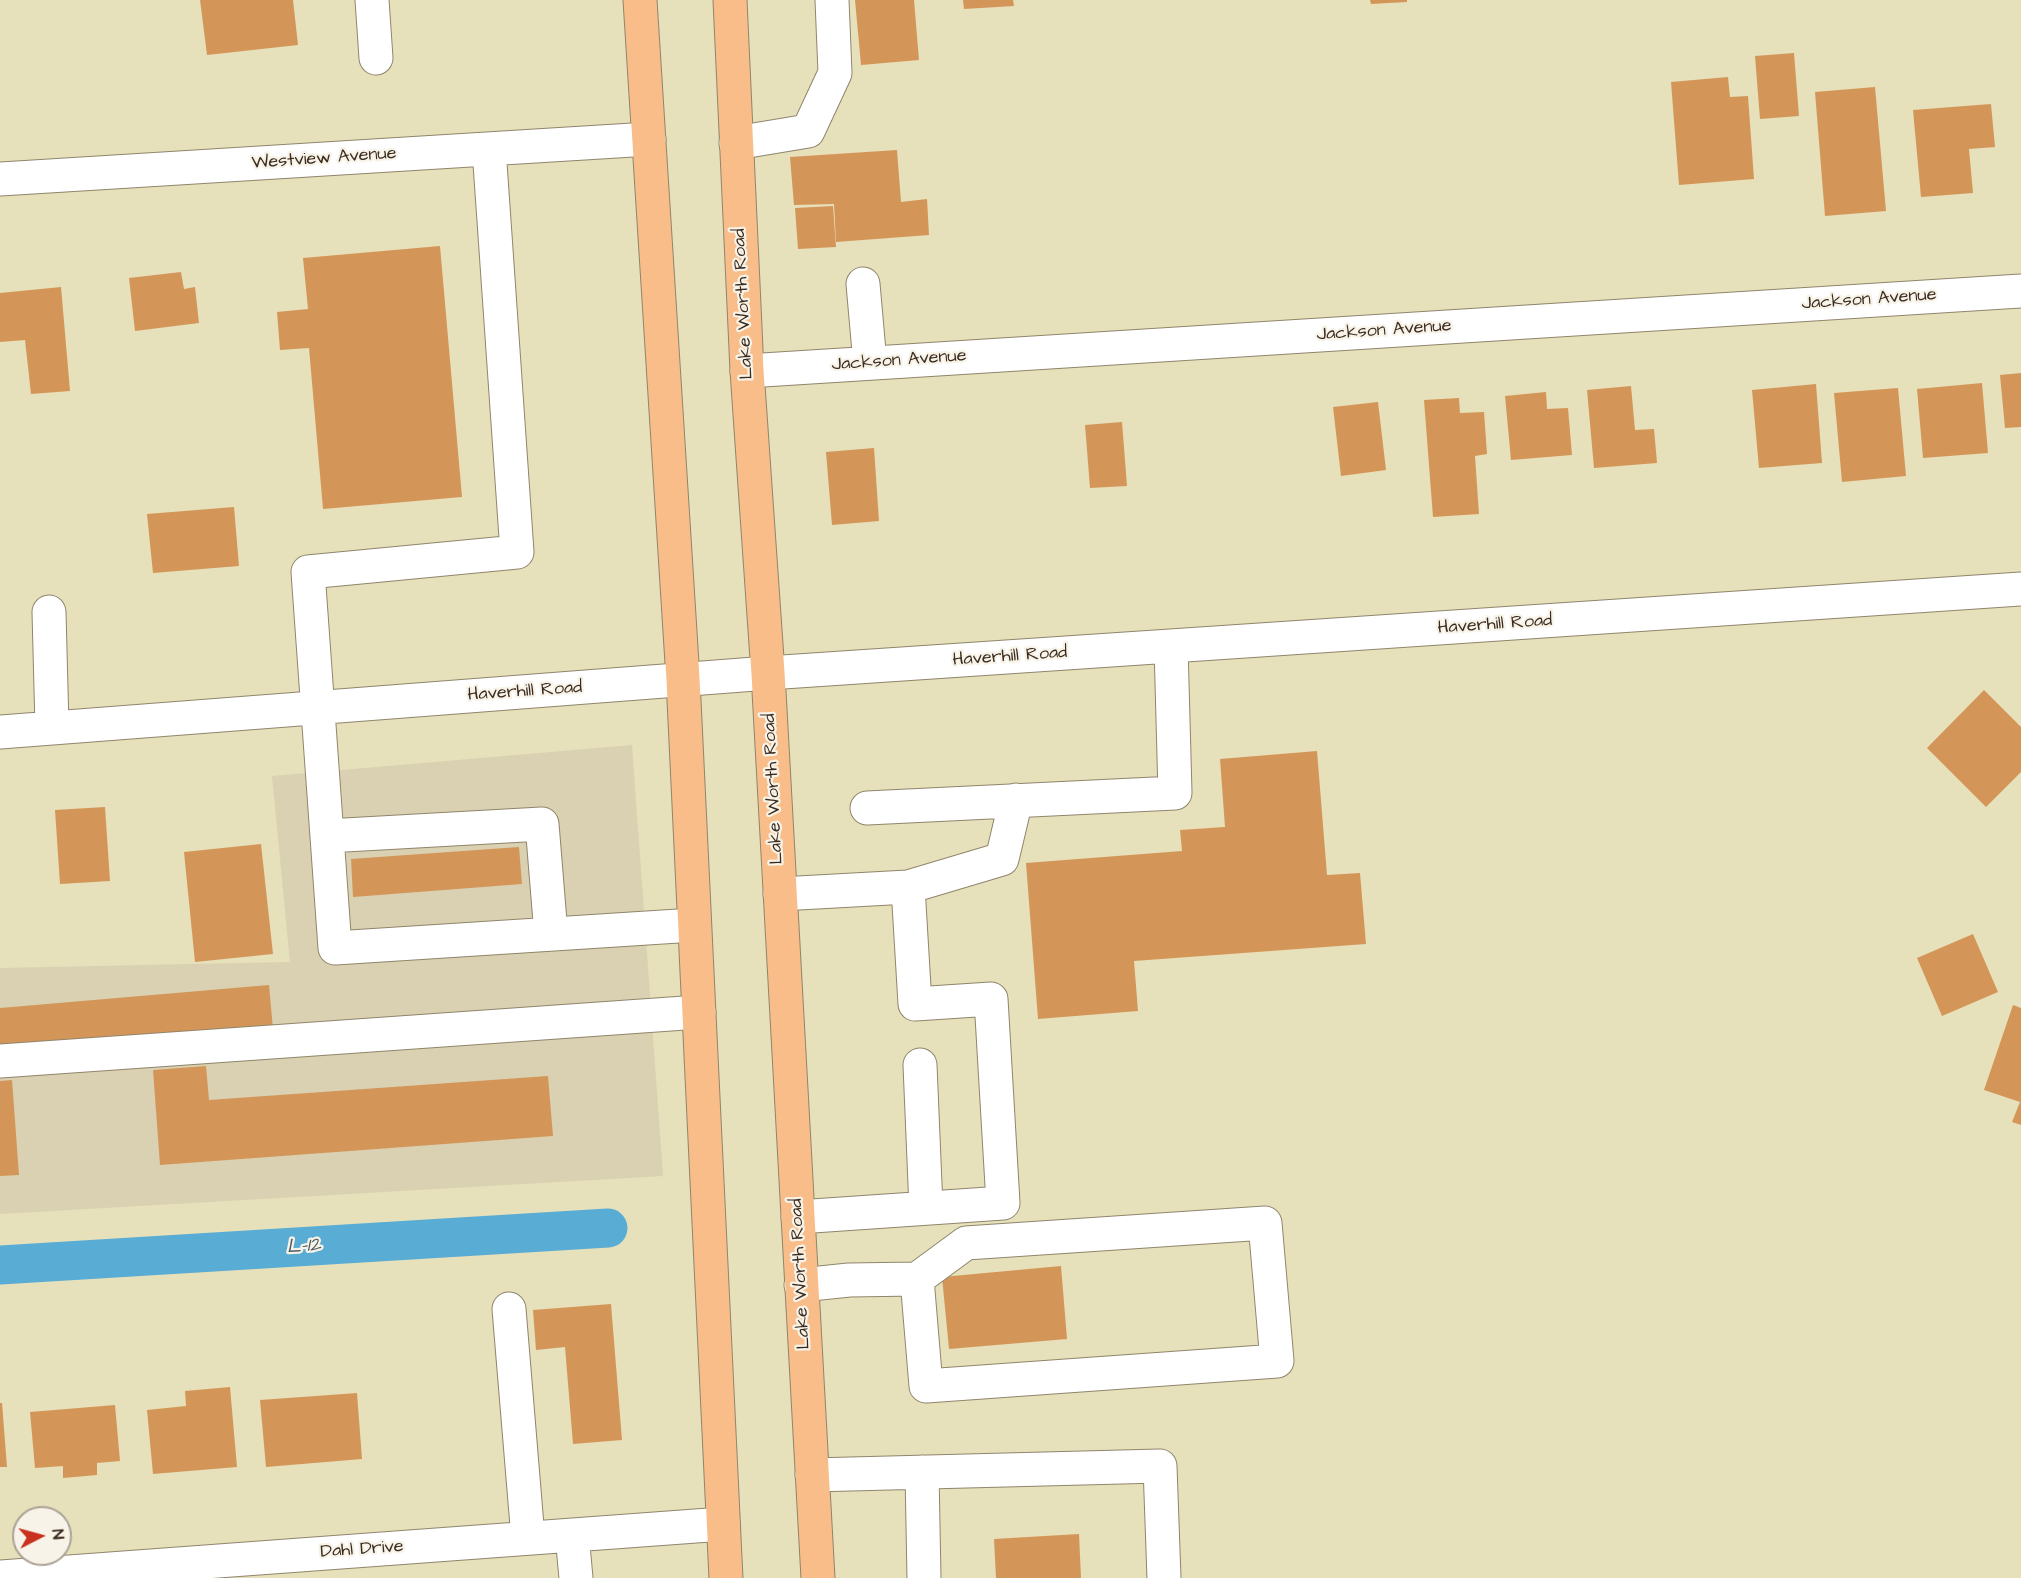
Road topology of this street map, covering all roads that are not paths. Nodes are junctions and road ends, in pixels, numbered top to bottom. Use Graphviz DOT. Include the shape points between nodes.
graph roads {
  1 [pos="372,0"];
  2 [pos="640,0"];
  3 [pos="730,0"];
  4 [pos="832,0"];
  5 [pos="376,58"];
  6 [pos="649,139"];
  7 [pos="736,143"];
  8 [pos="489,149"];
  9 [pos="0,179"];
  10 [pos="863,284"];
  11 [pos="2021,291"];
  12 [pos="870,363"];
  13 [pos="747,371"];
  14 [pos="2021,590"];
  15 [pos="48,612"];
  16 [pos="1171,646"];
  17 [pos="768,673"];
  18 [pos="683,680"];
  19 [pos="317,707"];
  20 [pos="52,727"];
  21 [pos="0,732"];
  22 [pos="1016,801"];
  23 [pos="867,808"];
  24 [pos="327,836"];
  25 [pos="908,887"];
  26 [pos="780,894"];
  27 [pos="694,925"];
  28 [pos="551,934"];
  29 [pos="699,1012"];
  30 [pos="0,1061"];
  31 [pos="920,1065"];
  32 [pos="926,1208"];
  33 [pos="798,1217"];
  34 [pos="917,1279"];
  35 [pos="801,1285"];
  36 [pos="509,1309"];
  37 [pos="922,1472"];
  38 [pos="812,1475"];
  39 [pos="723,1524"];
  40 [pos="572,1535"];
  41 [pos="528,1538"];
  42 [pos="0,1577"];
  43 [pos="576,1578"];
  44 [pos="726,1578"];
  45 [pos="818,1578"];
  46 [pos="924,1578"];
  47 [pos="1164,1578"];
  1 -- 5 [label="street"];
  2 -- 6 [label="main road"];
  3 -- 7 [label="main road, Lake Worth Road"];
  4 -- 7 [label="street" via="835,73 807,131"];
  6 -- 8 [label="street, Westview Avenue"];
  6 -- 18 [label="main road"];
  7 -- 13 [label="main road, Lake Worth Road"];
  8 -- 9 [label="street, Westview Avenue"];
  8 -- 19 [label="street" via="517,552 308,572"];
  10 -- 12 [label="street"];
  11 -- 12 [label="street, Jackson Avenue"];
  12 -- 13 [label="street, Jackson Avenue"];
  13 -- 17 [label="main road, Lake Worth Road"];
  14 -- 16 [label="street, Haverhill Road"];
  15 -- 20 [label="street"];
  16 -- 17 [label="street, Haverhill Road"];
  16 -- 22 [label="street" via="1175,793"];
  17 -- 18 [label="street, Haverhill Road"];
  17 -- 26 [label="main road, Lake Worth Road"];
  18 -- 19 [label="street, Haverhill Road"];
  18 -- 27 [label="main road"];
  19 -- 20 [label="street, Haverhill Road"];
  19 -- 24 [label="street"];
  20 -- 21 [label="street, Haverhill Road"];
  22 -- 23 [label="street"];
  22 -- 25 [label="street" via="1002,859"];
  24 -- 28 [label="street" via="542,824"];
  24 -- 28 [label="street" via="335,948"];
  25 -- 26 [label="street"];
  25 -- 32 [label="street" via="915,1004 991,999 1003,1203"];
  26 -- 33 [label="main road, Lake Worth Road"];
  27 -- 28 [label="street"];
  27 -- 29 [label="main road"];
  29 -- 30 [label="street"];
  29 -- 39 [label="main road"];
  31 -- 32 [label="street"];
  32 -- 33 [label="street"];
  33 -- 35 [label="main road, Lake Worth Road"];
  34 -- 34 [label="street" via="926,1386 1277,1361 1265,1223 966,1243"];
  34 -- 35 [label="street"];
  35 -- 38 [label="main road, Lake Worth Road"];
  36 -- 41 [label="street"];
  37 -- 38 [label="street"];
  37 -- 46 [label="street"];
  37 -- 47 [label="street" via="1160,1466"];
  38 -- 45 [label="main road, Lake Worth Road"];
  39 -- 40 [label="street, Dahl Drive"];
  39 -- 44 [label="main road"];
  40 -- 41 [label="street, Dahl Drive"];
  40 -- 43 [label="street"];
  41 -- 42 [label="street, Dahl Drive"];
}
